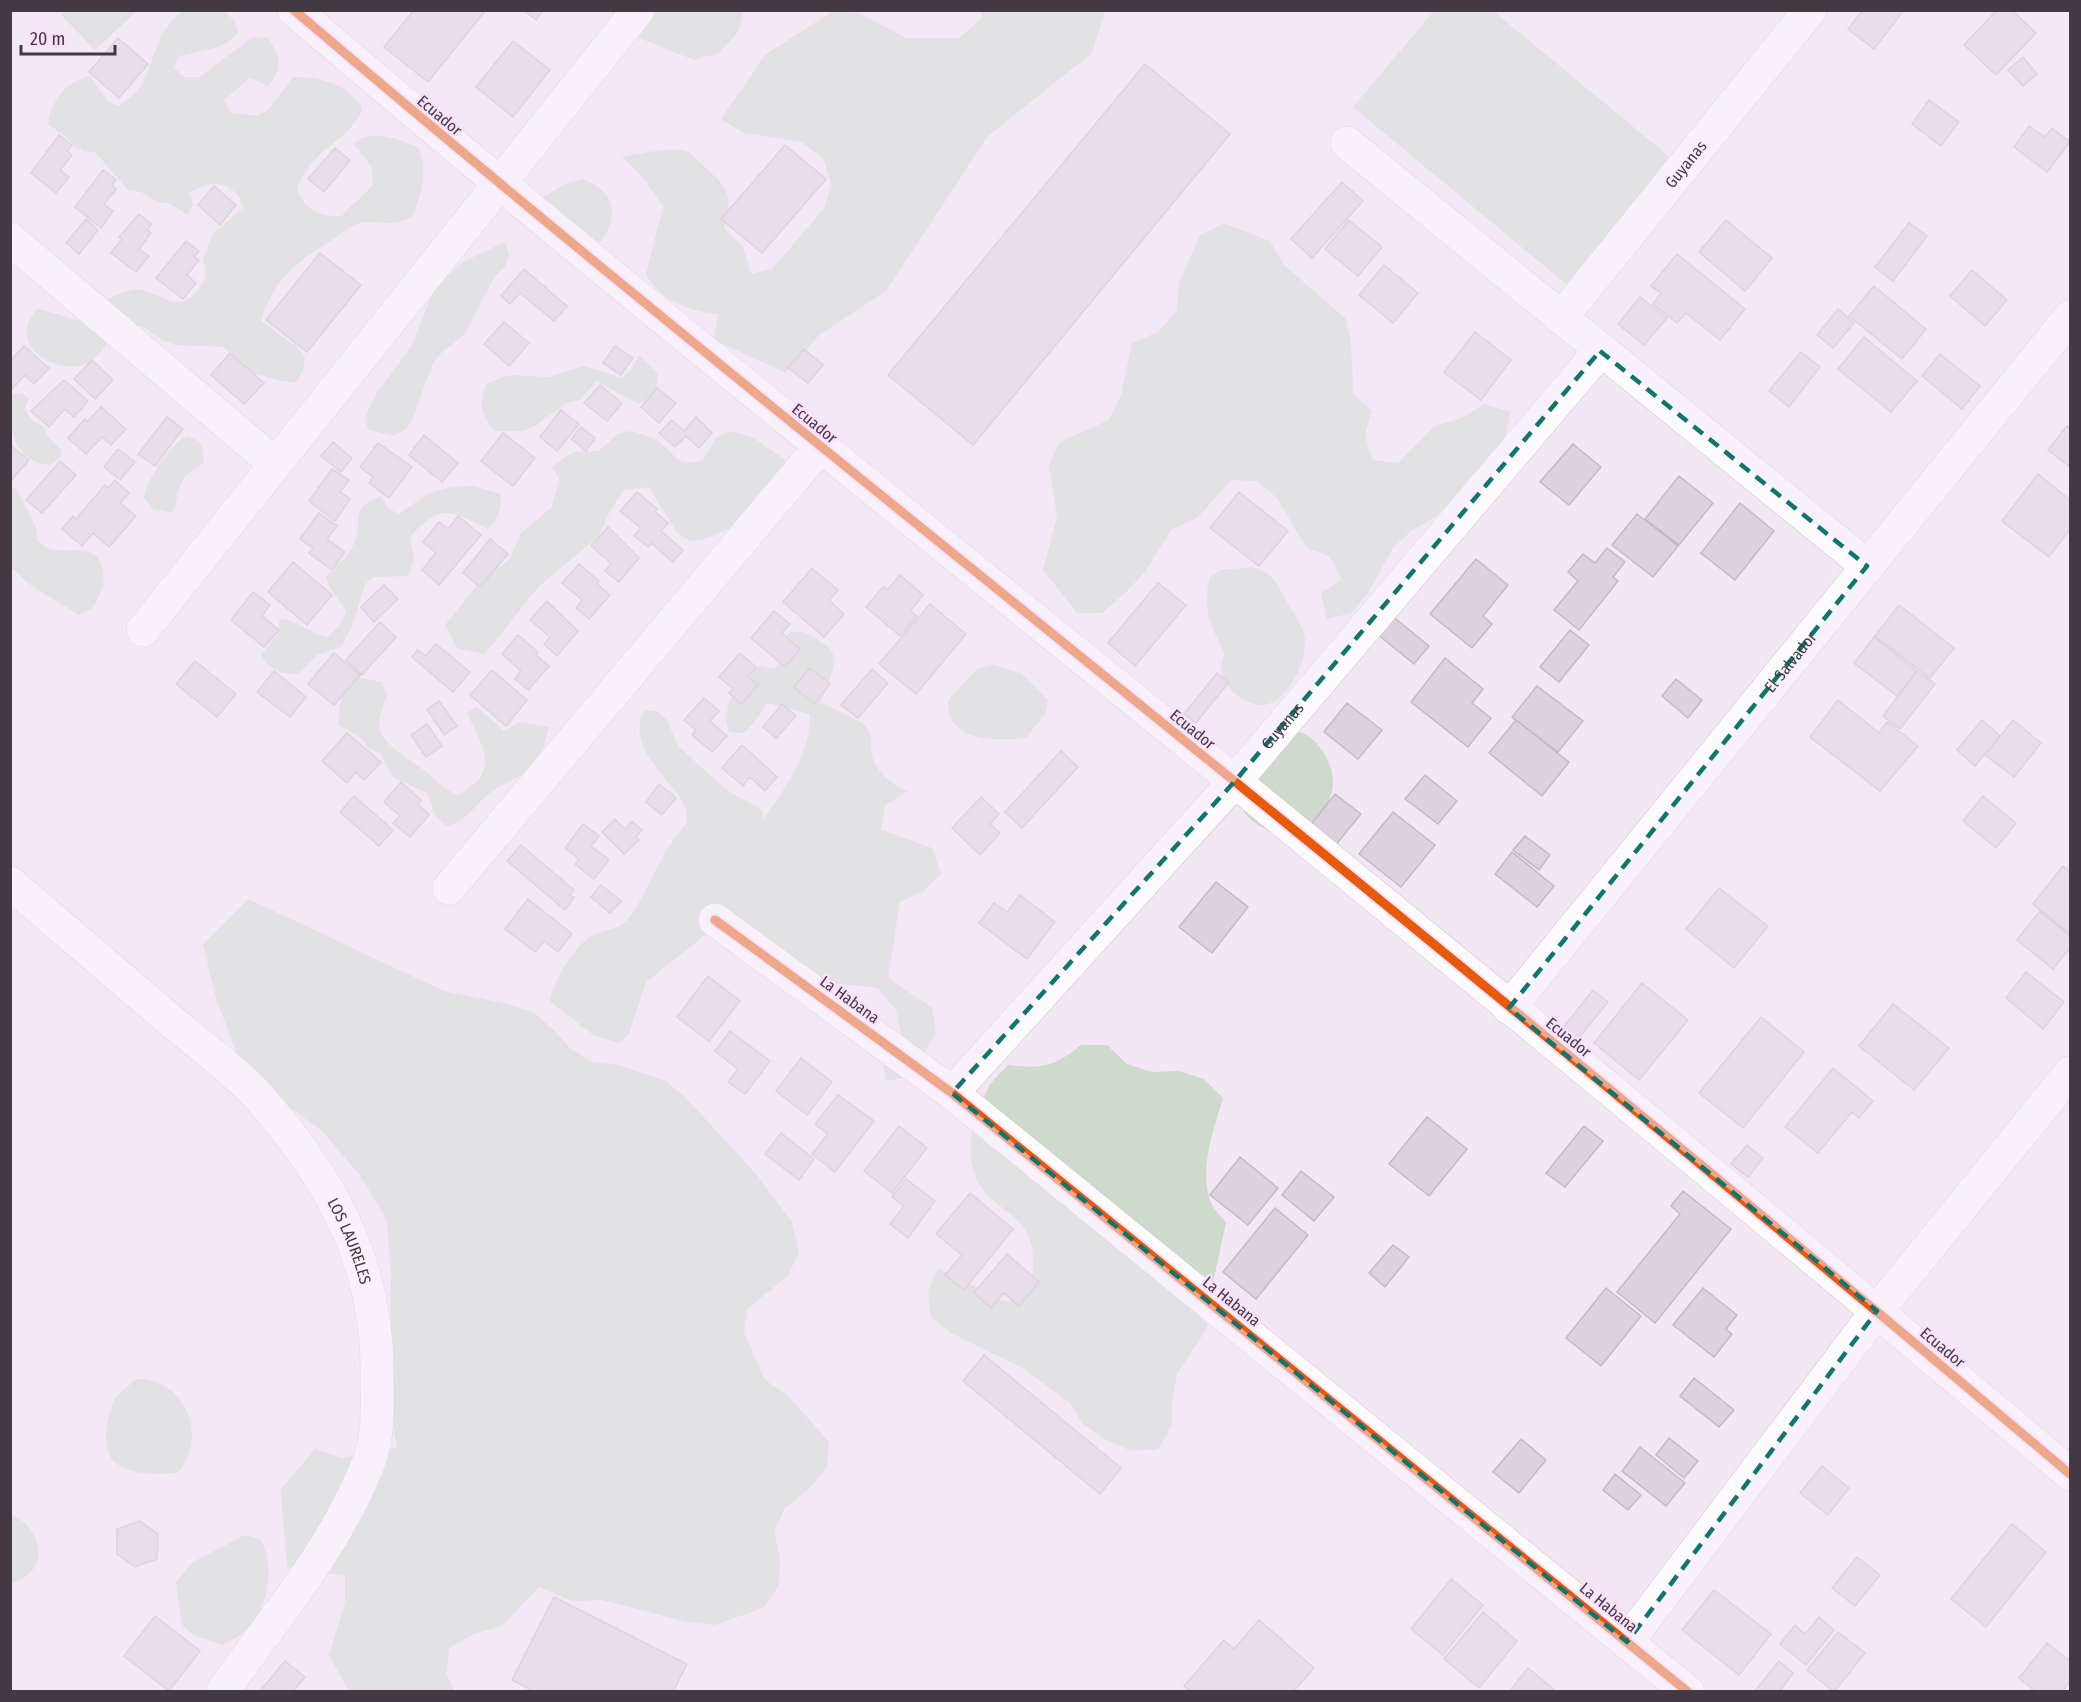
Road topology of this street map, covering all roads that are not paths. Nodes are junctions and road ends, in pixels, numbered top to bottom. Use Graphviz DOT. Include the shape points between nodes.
graph roads {
  1 [pos="294,10"];
  2 [pos="638,10"];
  3 [pos="1810,10"];
  4 [pos="1347,143"];
  5 [pos="499,185"];
  6 [pos="10,239"];
  7 [pos="2070,317"];
  8 [pos="1561,318"];
  9 [pos="1600,351"];
  10 [pos="820,447"];
  11 [pos="275,464"];
  12 [pos="1867,566"];
  13 [pos="143,630"];
  14 [pos="1235,781"];
  15 [pos="10,883"];
  16 [pos="449,888"];
  17 [pos="716,920"];
  18 [pos="1509,1008"];
  19 [pos="2070,1072"];
  20 [pos="952,1093"];
  21 [pos="1877,1311"];
  22 [pos="2070,1474"];
  23 [pos="1627,1642"];
  24 [pos="222,1692"];
  25 [pos="1688,1692"];
  1 -- 5 [label="street, Ecuador"];
  2 -- 5 [label="street"];
  3 -- 8 [label="street, Guyanas"];
  4 -- 8 [label="street"];
  5 -- 10 [label="street, Ecuador"];
  5 -- 11 [label="street"];
  6 -- 11 [label="street"];
  7 -- 12 [label="street, El Salvador"];
  8 -- 9 [label="street"];
  9 -- 12 [label="street"];
  9 -- 14 [label="street, Guyanas"];
  10 -- 14 [label="street, Ecuador"];
  10 -- 16 [label="street"];
  11 -- 13 [label="street"];
  12 -- 18 [label="street, El Salvador"];
  14 -- 18 [label="street, Ecuador"];
  14 -- 20 [label="street, Guyanas"];
  15 -- 24 [label="street, LOS LAURELES" via="257,1095 318,1173 346,1223 365,1274 376,1323 377,1363 377,1430 369,1463 327,1545"];
  17 -- 20 [label="street, La Habana"];
  18 -- 21 [label="street, Ecuador"];
  19 -- 21 [label="street"];
  20 -- 23 [label="street, La Habana"];
  21 -- 22 [label="street, Ecuador"];
  21 -- 23 [label="street"];
  23 -- 25 [label="street, La Habana"];
}
